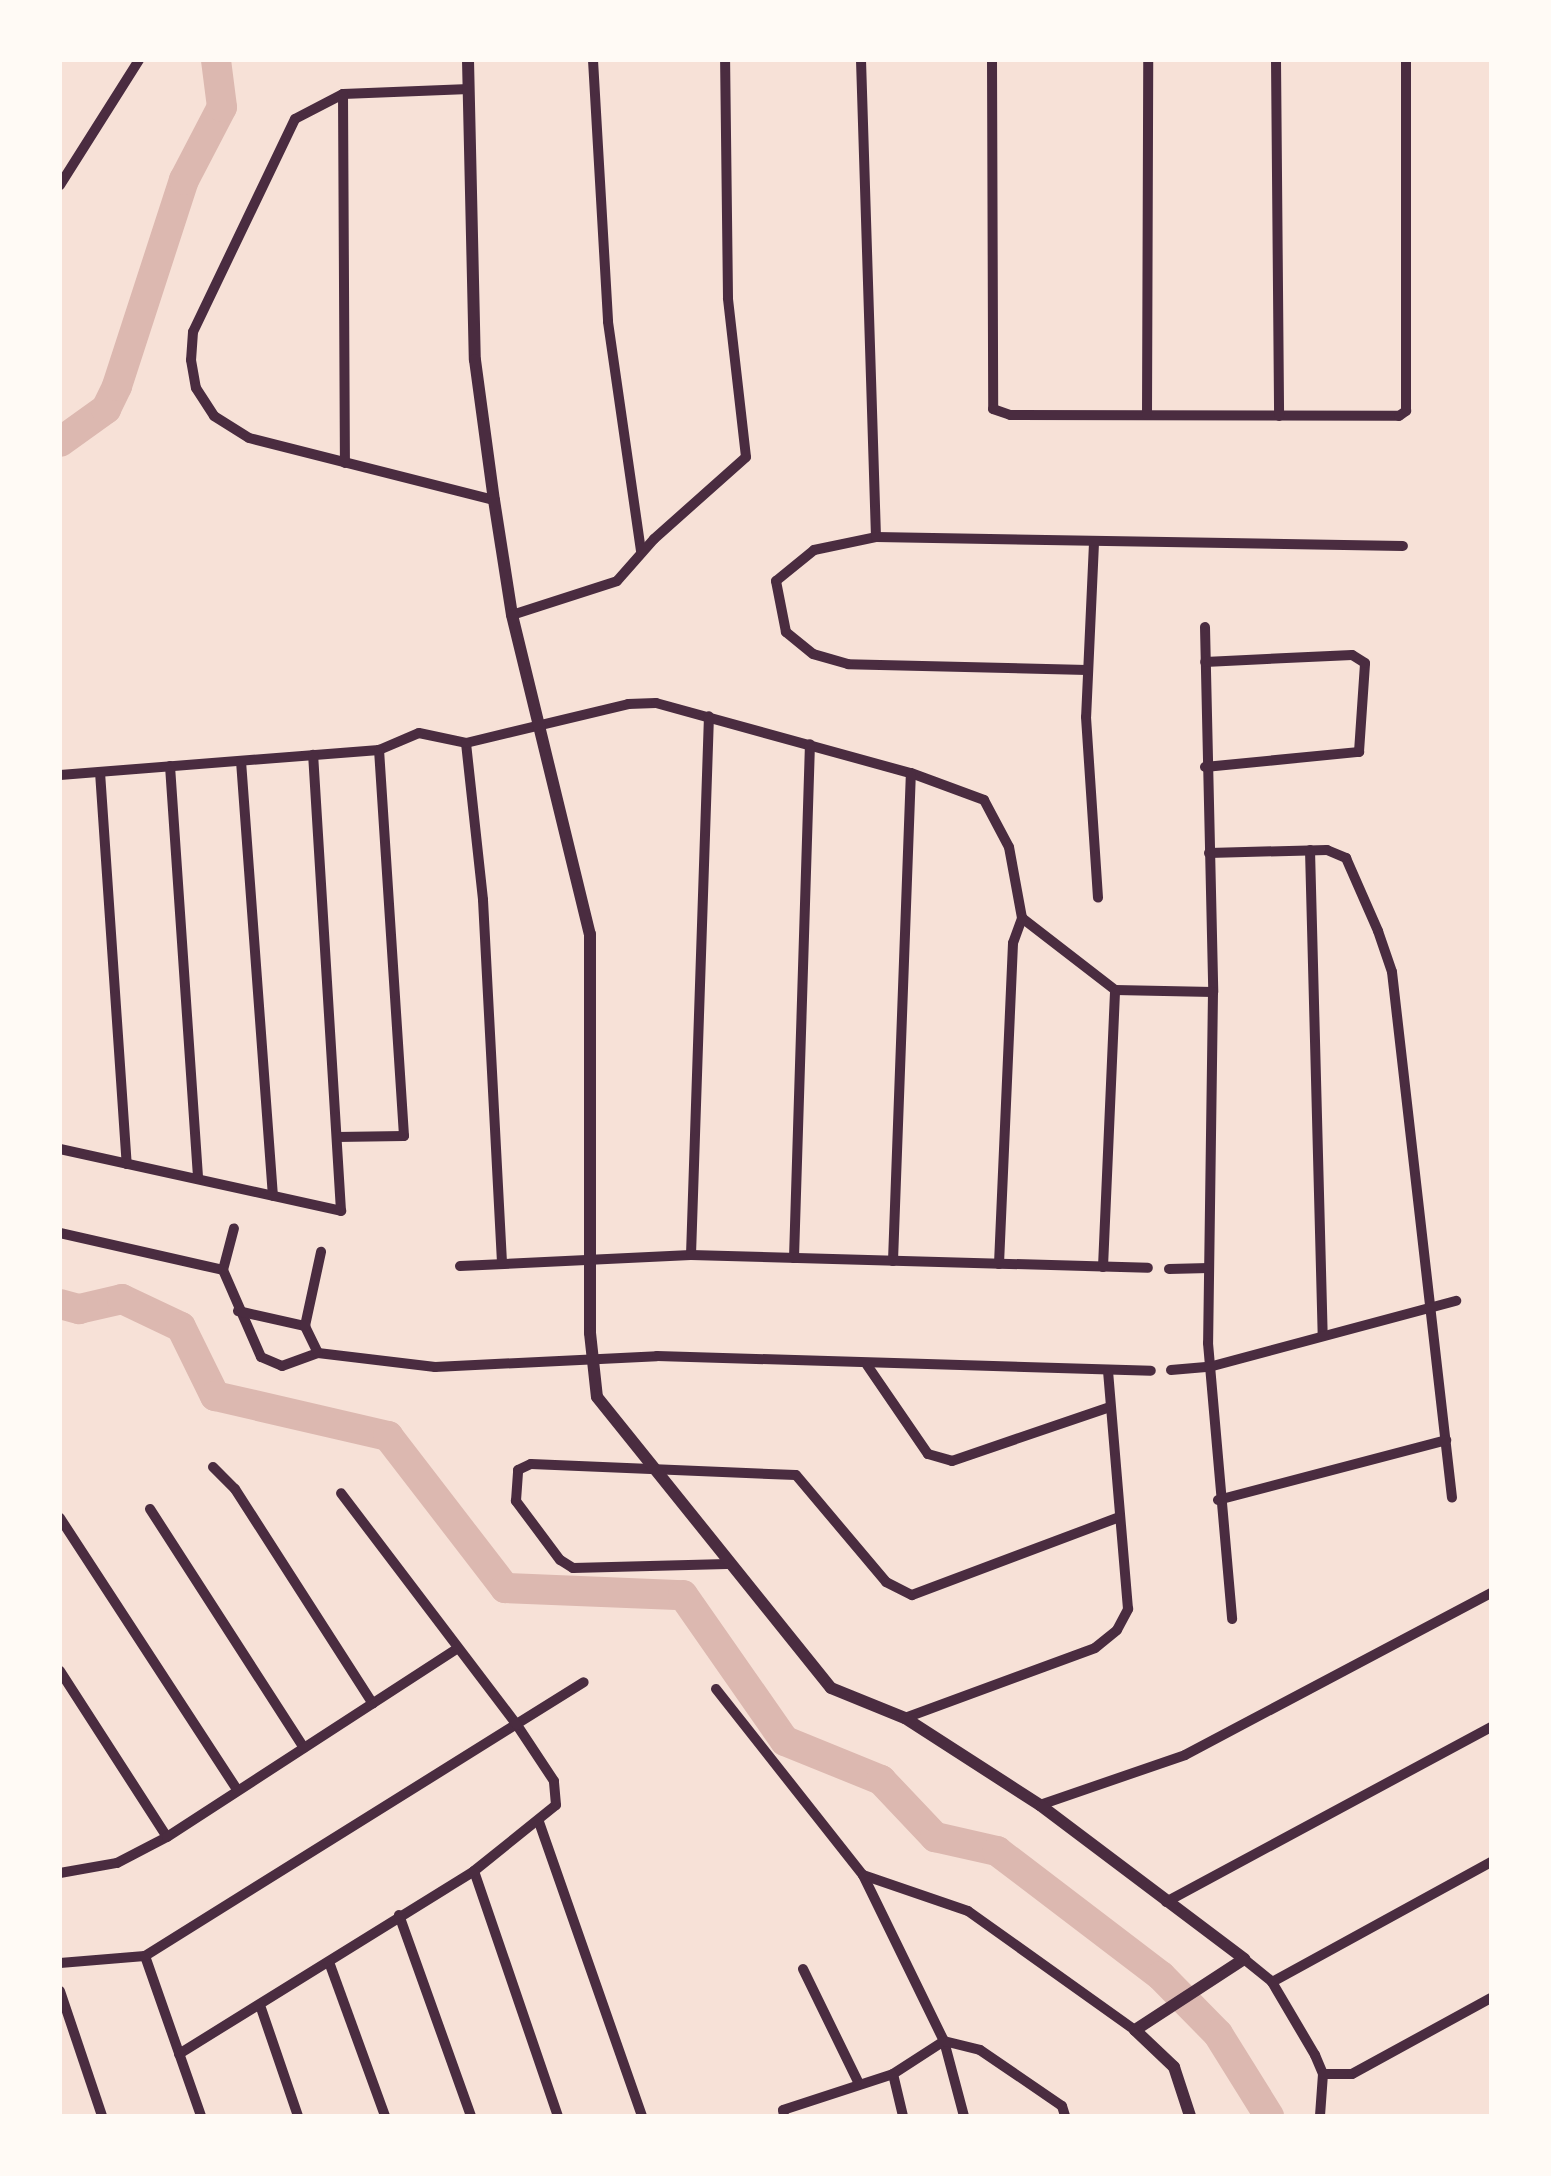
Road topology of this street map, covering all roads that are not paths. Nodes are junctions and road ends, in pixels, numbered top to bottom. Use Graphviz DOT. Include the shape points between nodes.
graph roads {
  1 [pos="139,60"];
  2 [pos="468,60"];
  3 [pos="593,60"];
  4 [pos="725,60"];
  5 [pos="861,60"];
  6 [pos="992,60"];
  7 [pos="1148,60"];
  8 [pos="1276,60"];
  9 [pos="1406,60"];
  10 [pos="469,89"];
  11 [pos="343,94"];
  12 [pos="60,186"];
  13 [pos="1147,415"];
  14 [pos="1279,416"];
  15 [pos="344,462"];
  16 [pos="494,500"];
  17 [pos="876,538"];
  18 [pos="1094,543"];
  19 [pos="1402,546"];
  20 [pos="641,552"];
  21 [pos="512,614"];
  22 [pos="1204,628"];
  23 [pos="1205,662"];
  24 [pos="1087,670"];
  25 [pos="709,716"];
  26 [pos="542,724"];
  27 [pos="466,743"];
  28 [pos="810,744"];
  29 [pos="380,750"];
  30 [pos="312,756"];
  31 [pos="241,761"];
  32 [pos="170,766"];
  33 [pos="1205,766"];
  34 [pos="100,772"];
  35 [pos="911,773"];
  36 [pos="60,775"];
  37 [pos="1310,850"];
  38 [pos="1210,853"];
  39 [pos="1098,898"];
  40 [pos="1022,918"];
  41 [pos="1114,990"];
  42 [pos="1213,992"];
  43 [pos="338,1138"];
  44 [pos="60,1148"];
  45 [pos="127,1164"];
  46 [pos="198,1179"];
  47 [pos="273,1196"];
  48 [pos="234,1228"];
  49 [pos="60,1233"];
  50 [pos="321,1252"];
  51 [pos="691,1255"];
  52 [pos="590,1256"];
  53 [pos="794,1258"];
  54 [pos="893,1261"];
  55 [pos="502,1263"];
  56 [pos="1000,1264"];
  57 [pos="460,1266"];
  58 [pos="1103,1267"];
  59 [pos="1148,1268"];
  60 [pos="1168,1268"];
  61 [pos="1209,1268"];
  62 [pos="223,1270"];
  63 [pos="1456,1301"];
  64 [pos="1434,1306"];
  65 [pos="238,1312"];
  66 [pos="306,1326"];
  67 [pos="1323,1336"];
  68 [pos="318,1353"];
  69 [pos="592,1358"];
  70 [pos="867,1365"];
  71 [pos="1209,1367"];
  72 [pos="1171,1370"];
  73 [pos="1151,1371"];
  74 [pos="1108,1372"];
  75 [pos="1110,1407"];
  76 [pos="1446,1440"];
  77 [pos="212,1467"];
  78 [pos="651,1469"];
  79 [pos="341,1493"];
  80 [pos="1452,1498"];
  81 [pos="1218,1500"];
  82 [pos="150,1508"];
  83 [pos="1119,1517"];
  84 [pos="60,1518"];
  85 [pos="728,1564"];
  86 [pos="1491,1593"];
  87 [pos="1232,1620"];
  88 [pos="456,1649"];
  89 [pos="60,1671"];
  90 [pos="584,1682"];
  91 [pos="716,1689"];
  92 [pos="373,1704"];
  93 [pos="905,1718"];
  94 [pos="517,1726"];
  95 [pos="1491,1727"];
  96 [pos="304,1748"];
  97 [pos="237,1790"];
  98 [pos="1040,1805"];
  99 [pos="539,1822"];
  100 [pos="166,1837"];
  101 [pos="1491,1862"];
  102 [pos="474,1870"];
  103 [pos="60,1873"];
  104 [pos="863,1875"];
  105 [pos="1166,1902"];
  106 [pos="398,1916"];
  107 [pos="145,1956"];
  108 [pos="1244,1959"];
  109 [pos="329,1962"];
  110 [pos="60,1963"];
  111 [pos="802,1969"];
  112 [pos="1272,1982"];
  113 [pos="60,1991"];
  114 [pos="1491,1998"];
  115 [pos="260,2008"];
  116 [pos="1136,2030"];
  117 [pos="944,2040"];
  118 [pos="179,2054"];
  119 [pos="893,2074"];
  120 [pos="1323,2074"];
  121 [pos="859,2084"];
  122 [pos="784,2113"];
  123 [pos="102,2116"];
  124 [pos="201,2116"];
  125 [pos="298,2116"];
  126 [pos="385,2116"];
  127 [pos="471,2116"];
  128 [pos="558,2116"];
  129 [pos="642,2116"];
  130 [pos="903,2116"];
  131 [pos="964,2116"];
  132 [pos="1065,2116"];
  133 [pos="1190,2116"];
  134 [pos="1320,2116"];
  1 -- 12 [label="street"];
  2 -- 10 [label="street"];
  3 -- 20 [label="street" via="608,322"];
  4 -- 20 [label="street" via="728,298 747,450 736,471"];
  5 -- 17 [label="street"];
  6 -- 13 [label="street" via="993,409 1010,415"];
  7 -- 13 [label="street"];
  8 -- 14 [label="street"];
  9 -- 14 [label="street" via="1406,411"];
  10 -- 11 [label="street"];
  10 -- 16 [label="street" via="475,360"];
  11 -- 15 [label="street"];
  11 -- 15 [label="street" via="296,118 194,332 191,360 196,388 214,416 250,438"];
  13 -- 14 [label="street"];
  15 -- 16 [label="street"];
  16 -- 21 [label="street"];
  17 -- 18 [label="street"];
  17 -- 24 [label="street" via="814,550 776,581 786,632 813,654 848,664"];
  18 -- 19 [label="street"];
  18 -- 24 [label="street"];
  20 -- 21 [label="street" via="618,581"];
  21 -- 26 [label="street"];
  22 -- 23 [label="street"];
  23 -- 33 [label="street"];
  23 -- 33 [label="street" via="1352,655 1364,663 1360,752"];
  24 -- 39 [label="street"];
  25 -- 26 [label="street" via="628,704"];
  25 -- 28 [label="street"];
  25 -- 51 [label="street"];
  26 -- 27 [label="street"];
  26 -- 52 [label="street" via="590,934"];
  27 -- 29 [label="street" via="419,733"];
  27 -- 55 [label="street" via="483,900"];
  28 -- 35 [label="street"];
  28 -- 53 [label="street"];
  29 -- 30 [label="street"];
  29 -- 43 [label="street" via="404,1136"];
  30 -- 31 [label="street"];
  30 -- 43 [label="street"];
  31 -- 32 [label="street"];
  31 -- 47 [label="street"];
  32 -- 34 [label="street"];
  32 -- 46 [label="street"];
  33 -- 38 [label="street"];
  34 -- 36 [label="street"];
  34 -- 45 [label="street"];
  35 -- 40 [label="street" via="984,800 1010,847"];
  35 -- 54 [label="street"];
  37 -- 38 [label="street"];
  37 -- 64 [label="street" via="1346,858 1392,972"];
  37 -- 67 [label="street"];
  38 -- 42 [label="street"];
  40 -- 41 [label="street"];
  40 -- 56 [label="street" via="1013,943"];
  41 -- 42 [label="street"];
  41 -- 58 [label="street"];
  42 -- 61 [label="street"];
  43 -- 47 [label="street" via="341,1211"];
  44 -- 45 [label="street"];
  45 -- 46 [label="street"];
  46 -- 47 [label="street"];
  48 -- 62 [label="street"];
  49 -- 62 [label="street"];
  50 -- 66 [label="street"];
  51 -- 52 [label="street"];
  51 -- 53 [label="street"];
  52 -- 55 [label="street"];
  52 -- 69 [label="street"];
  53 -- 54 [label="street"];
  54 -- 56 [label="street"];
  55 -- 57 [label="street"];
  56 -- 58 [label="street"];
  58 -- 59 [label="street"];
  60 -- 61 [label="street"];
  61 -- 71 [label="street"];
  62 -- 65 [label="street"];
  63 -- 64 [label="street"];
  64 -- 67 [label="street"];
  64 -- 76 [label="street"];
  65 -- 66 [label="street"];
  65 -- 68 [label="street" via="270,1363 299,1363"];
  66 -- 68 [label="street"];
  67 -- 71 [label="street"];
  68 -- 69 [label="street" via="435,1367"];
  69 -- 70 [label="street"];
  69 -- 78 [label="street" via="596,1397"];
  70 -- 74 [label="street"];
  70 -- 75 [label="street" via="928,1454 952,1461"];
  71 -- 72 [label="street"];
  71 -- 81 [label="street"];
  73 -- 74 [label="street"];
  74 -- 75 [label="street"];
  75 -- 83 [label="street"];
  76 -- 80 [label="street"];
  76 -- 81 [label="street"];
  77 -- 92 [label="street" via="235,1489"];
  78 -- 83 [label="street" via="796,1475 886,1582 912,1595"];
  78 -- 85 [label="street"];
  78 -- 85 [label="street" via="531,1464 518,1470 512,1487 560,1560 573,1568"];
  79 -- 88 [label="street"];
  81 -- 87 [label="street"];
  82 -- 96 [label="street"];
  83 -- 93 [label="street" via="1128,1609 1117,1630 1096,1648"];
  84 -- 97 [label="street"];
  85 -- 93 [label="street" via="831,1688"];
  86 -- 98 [label="street" via="1185,1755"];
  88 -- 92 [label="street"];
  88 -- 94 [label="street"];
  89 -- 100 [label="street"];
  90 -- 94 [label="street"];
  91 -- 104 [label="street"];
  92 -- 96 [label="street"];
  93 -- 98 [label="street"];
  94 -- 99 [label="street" via="554,1781 556,1806"];
  94 -- 107 [label="street"];
  95 -- 105 [label="street"];
  96 -- 97 [label="street"];
  97 -- 100 [label="street"];
  98 -- 105 [label="street"];
  99 -- 102 [label="street"];
  99 -- 129 [label="street"];
  100 -- 103 [label="street" via="117,1863"];
  101 -- 112 [label="street"];
  102 -- 106 [label="street"];
  102 -- 128 [label="street"];
  104 -- 116 [label="street" via="968,1911"];
  104 -- 117 [label="street"];
  105 -- 108 [label="street"];
  106 -- 109 [label="street"];
  106 -- 127 [label="street"];
  107 -- 110 [label="street"];
  107 -- 118 [label="street"];
  108 -- 112 [label="street"];
  108 -- 116 [label="street"];
  109 -- 115 [label="street"];
  109 -- 126 [label="street"];
  111 -- 121 [label="street"];
  112 -- 120 [label="street"];
  113 -- 123 [label="street"];
  114 -- 120 [label="street" via="1352,2074"];
  115 -- 118 [label="street"];
  115 -- 125 [label="street"];
  116 -- 133 [label="street" via="1174,2068"];
  117 -- 119 [label="street"];
  117 -- 131 [label="street"];
  117 -- 132 [label="street" via="980,2050 1062,2106"];
  118 -- 124 [label="street"];
  119 -- 121 [label="street"];
  119 -- 130 [label="street"];
  120 -- 134 [label="street"];
  121 -- 122 [label="street"];
}
